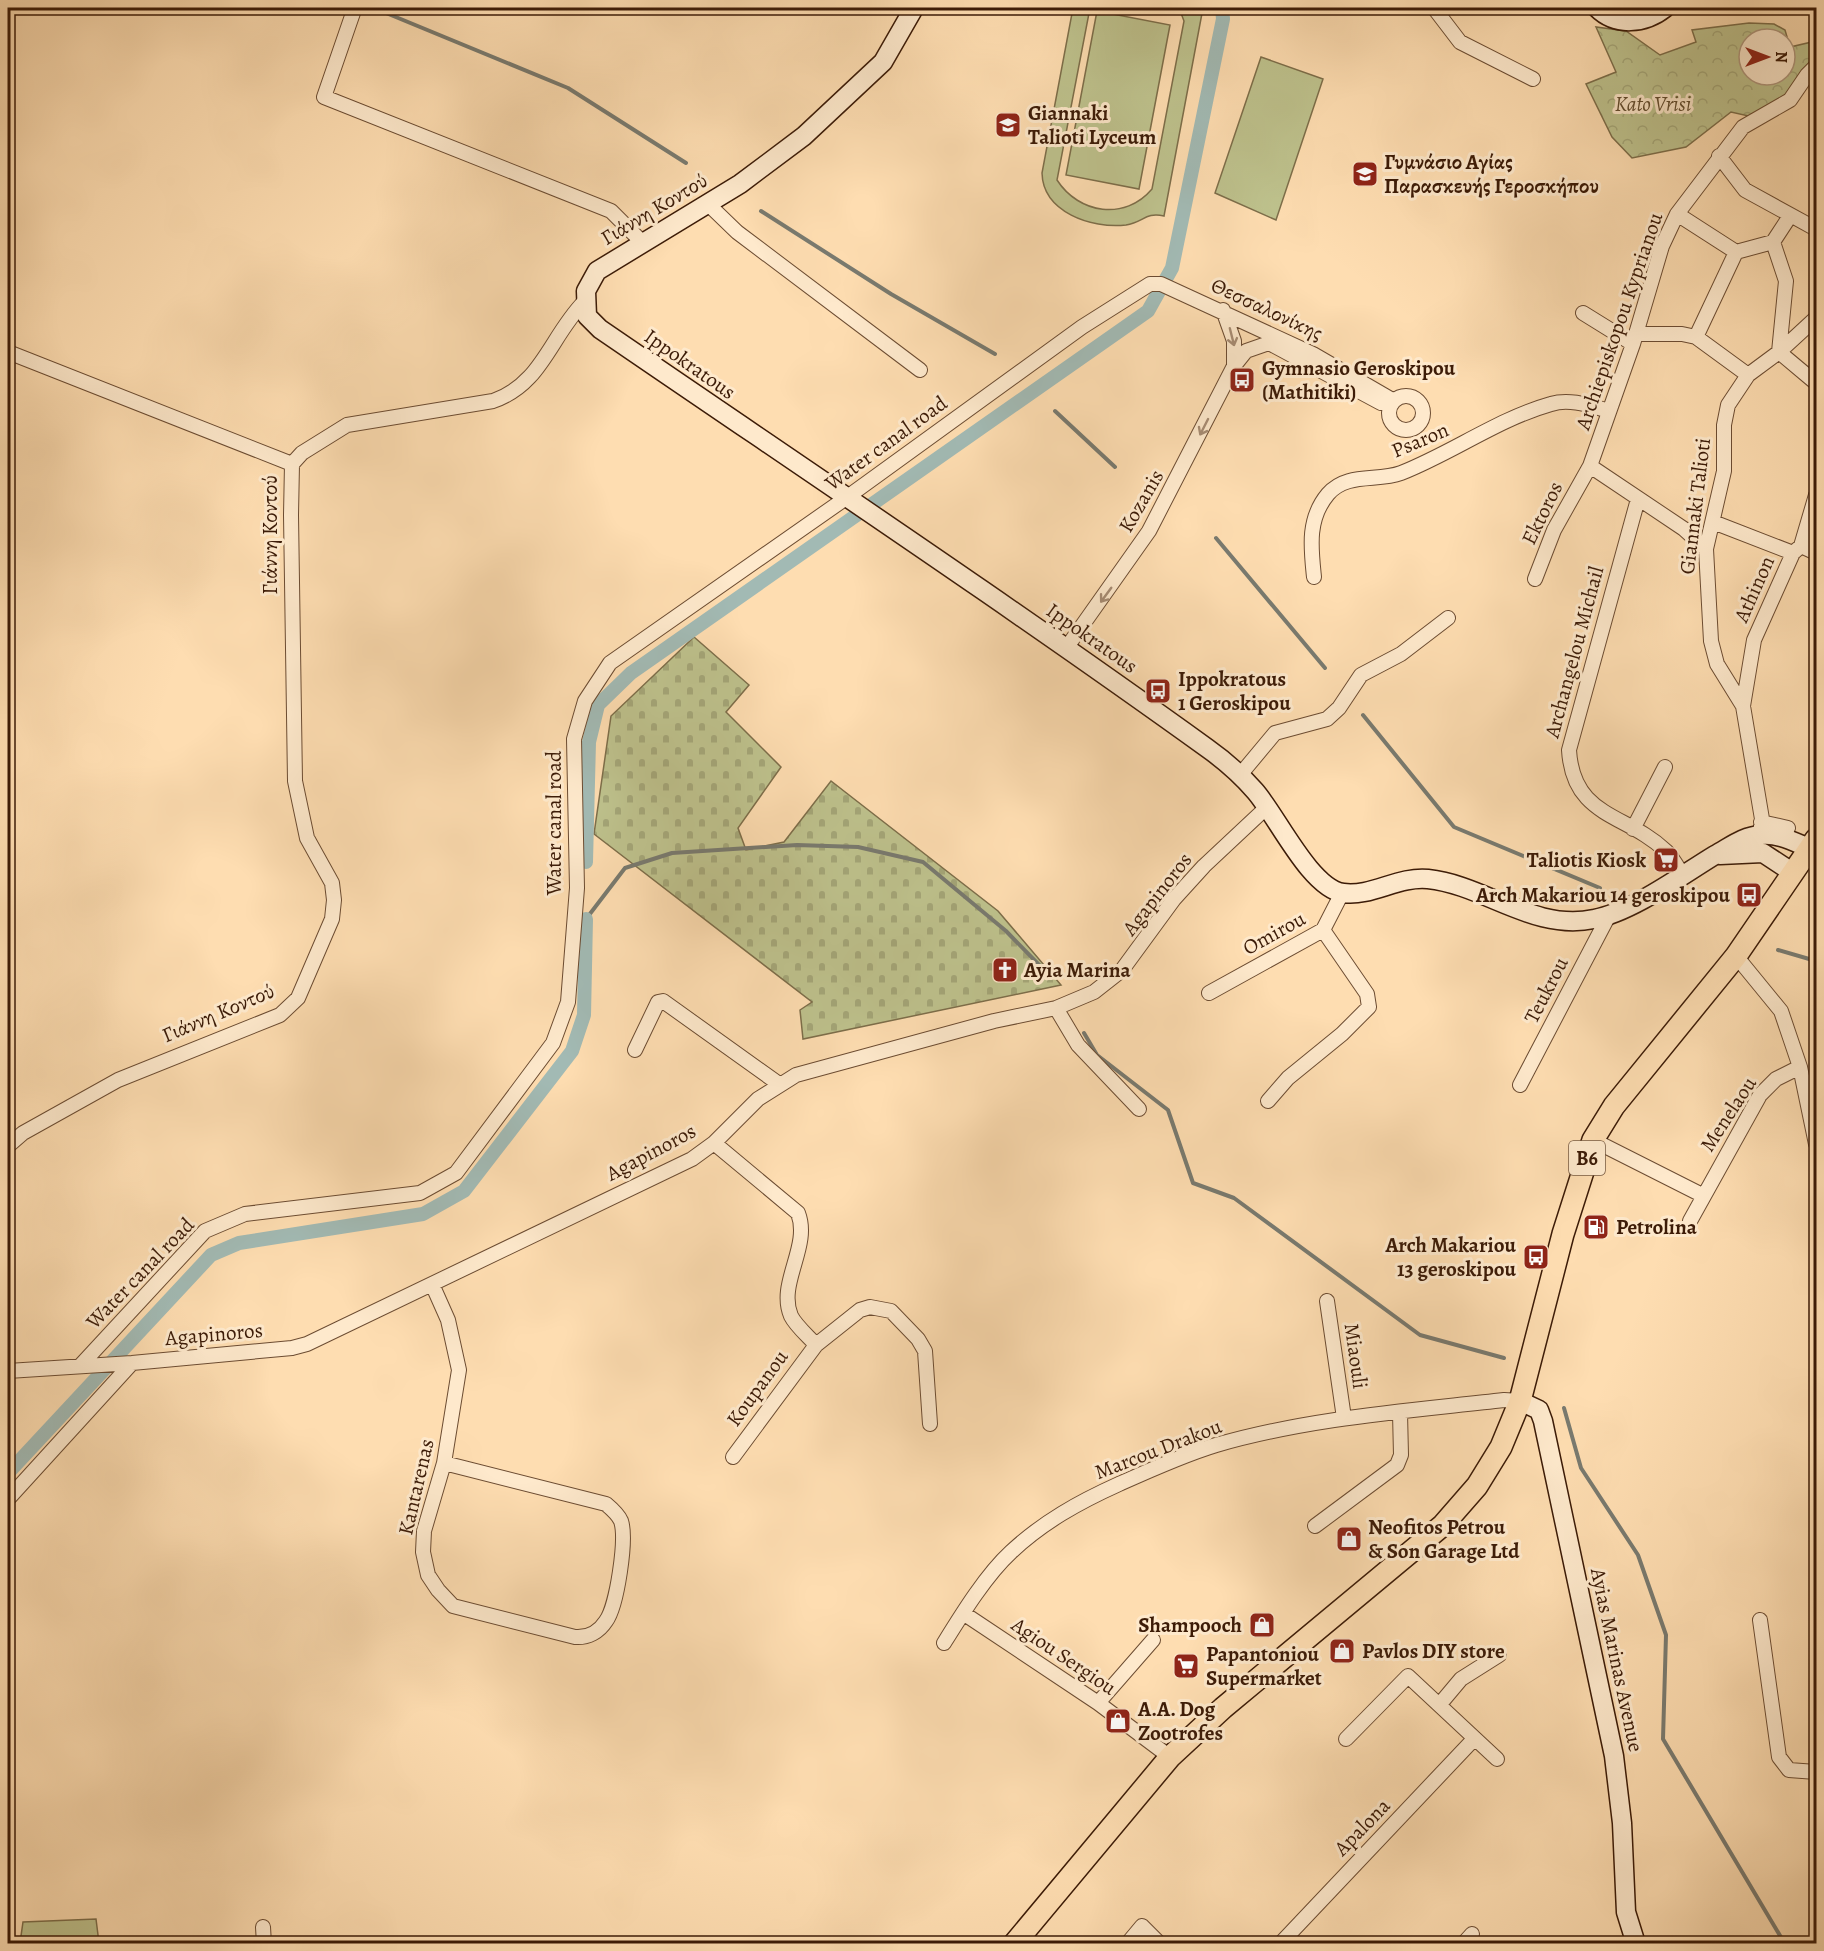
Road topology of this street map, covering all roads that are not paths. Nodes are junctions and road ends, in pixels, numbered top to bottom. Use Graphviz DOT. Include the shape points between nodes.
graph roads {
  1 [pos="914,8"];
  2 [pos="1434,8"];
  3 [pos="1597,8"];
  4 [pos="1665,8"];
  5 [pos="353,13"];
  6 [pos="1816,66"];
  7 [pos="1533,79"];
  8 [pos="1719,156"];
  9 [pos="707,203"];
  10 [pos="1677,214"];
  11 [pos="1790,216"];
  12 [pos="1816,230"];
  13 [pos="642,242"];
  14 [pos="1773,242"];
  15 [pos="1736,252"];
  16 [pos="1152,284"];
  17 [pos="584,302"];
  18 [pos="1223,310"];
  19 [pos="1583,313"];
  20 [pos="1816,318"];
  21 [pos="1696,337"];
  22 [pos="1635,339"];
  23 [pos="1269,343"];
  24 [pos="8,352"];
  25 [pos="1779,352"];
  26 [pos="1234,366"];
  27 [pos="920,370"];
  28 [pos="1748,375"];
  29 [pos="1816,383"];
  30 [pos="1610,411"];
  31 [pos="292,464"];
  32 [pos="1590,466"];
  33 [pos="1816,495"];
  34 [pos="1638,499"];
  35 [pos="850,501"];
  36 [pos="1713,522"];
  37 [pos="1706,549"];
  38 [pos="1797,550"];
  39 [pos="1816,553"];
  40 [pos="1314,577"];
  41 [pos="1535,579"];
  42 [pos="1448,618"];
  43 [pos="1067,647"];
  44 [pos="1743,706"];
  45 [pos="1665,767"];
  46 [pos="1240,775"];
  47 [pos="1267,807"];
  48 [pos="1761,828"];
  49 [pos="1788,828"];
  50 [pos="1633,829"];
  51 [pos="1813,844"];
  52 [pos="1715,856"];
  53 [pos="1792,872"];
  54 [pos="1682,874"];
  55 [pos="1342,892"];
  56 [pos="1609,915"];
  57 [pos="1323,930"];
  58 [pos="1736,956"];
  59 [pos="1209,993"];
  60 [pos="1056,1008"];
  61 [pos="634,1050"];
  62 [pos="1800,1067"];
  63 [pos="779,1084"];
  64 [pos="1521,1085"];
  65 [pos="1268,1101"];
  66 [pos="1139,1109"];
  67 [pos="1593,1140"];
  68 [pos="714,1143"];
  69 [pos="1816,1144"];
  70 [pos="8,1146"];
  71 [pos="1702,1195"];
  72 [pos="1690,1221"];
  73 [pos="432,1284"];
  74 [pos="1327,1301"];
  75 [pos="816,1345"];
  76 [pos="126,1364"];
  77 [pos="86,1366"];
  78 [pos="8,1371"];
  79 [pos="1520,1401"];
  80 [pos="1400,1413"];
  81 [pos="1344,1418"];
  82 [pos="930,1424"];
  83 [pos="733,1457"];
  84 [pos="444,1463"];
  85 [pos="8,1499"];
  86 [pos="1315,1526"];
  87 [pos="963,1613"];
  88 [pos="1760,1620"];
  89 [pos="1153,1640"];
  90 [pos="944,1643"];
  91 [pos="1499,1655"];
  92 [pos="1098,1703"];
  93 [pos="1440,1704"];
  94 [pos="1346,1738"];
  95 [pos="1474,1739"];
  96 [pos="1170,1756"];
  97 [pos="1497,1759"];
  98 [pos="1816,1772"];
  99 [pos="262,1927"];
  100 [pos="264,1944"];
  101 [pos="1014,1944"];
  102 [pos="1127,1944"];
  103 [pos="1160,1944"];
  104 [pos="1280,1944"];
  105 [pos="1636,1944"];
  1 -- 9 [label="street, Γιάννη Κοντού" via="883,62 862,83 804,136 740,184"];
  2 -- 7 [label="street" via="1460,42"];
  3 -- 4 [label="street" via="1607,16 1631,21 1652,17"];
  5 -- 13 [label="street" via="324,97 611,212"];
  6 -- 8 [label="street, Archiepiskopou Kyprianou" via="1790,100 1743,127"];
  8 -- 10 [label="street, Archiepiskopou Kyprianou"];
  8 -- 11 [label="street" via="1745,190"];
  9 -- 13 [label="street, Γιάννη Κοντού"];
  9 -- 27 [label="street" via="737,232"];
  10 -- 15 [label="street"];
  10 -- 22 [label="street, Archiepiskopou Kyprianou" via="1662,246"];
  11 -- 12 [label="street"];
  11 -- 14 [label="street"];
  13 -- 17 [label="street, Γιάννη Κοντού" via="597,271"];
  14 -- 15 [label="street"];
  14 -- 25 [label="street" via="1786,280"];
  15 -- 21 [label="street"];
  16 -- 18 [label="street, Θεσσαλονίκης"];
  16 -- 35 [label="street, Water canal road" via="1082,327"];
  17 -- 31 [label="street, Γιάννη Κοντού" via="563,326 528,382 508,396 347,425 302,453"];
  17 -- 35 [label="street, Ippokratous" via="587,316 600,329"];
  18 -- 23 [label="street, Θεσσαλονίκης" via="1313,354 1391,404"];
  18 -- 26 [label="street, one-way" via="1234,341"];
  19 -- 22 [label="street"];
  20 -- 25 [label="street, Giannaki Talioti"];
  21 -- 22 [label="street" via="1682,334"];
  21 -- 28 [label="street"];
  22 -- 30 [label="street, Archiepiskopou Kyprianou"];
  23 -- 26 [label="street, Kozanis" via="1246,351"];
  24 -- 31 [label="street"];
  25 -- 28 [label="street, Giannaki Talioti"];
  25 -- 29 [label="street"];
  26 -- 43 [label="street, Kozanis, one-way" via="1149,531"];
  28 -- 36 [label="street, Giannaki Talioti" via="1728,405 1724,471"];
  30 -- 32 [label="street, Archiepiskopou Kyprianou"];
  30 -- 40 [label="street, Psaron" via="1575,402 1551,404 1398,474 1354,479 1329,493 1313,520"];
  31 -- 70 [label="street, Γιάννη Κοντού" via="295,781 307,838 332,883 332,920 298,998 289,1008 118,1080 23,1133"];
  32 -- 34 [label="street"];
  32 -- 41 [label="street, Ektoros" via="1554,530"];
  33 -- 38 [label="street, Athinon"];
  34 -- 37 [label="street" via="1684,529"];
  34 -- 50 [label="street, Archangelou Michail" via="1569,750 1580,791 1601,810"];
  35 -- 43 [label="street, Ippokratous"];
  35 -- 77 [label="street, Water canal road" via="610,663 585,701 574,739 577,888 568,1002 553,1043 456,1173 420,1193 245,1214 205,1231"];
  36 -- 37 [label="street, Giannaki Talioti"];
  36 -- 38 [label="street"];
  37 -- 44 [label="street, Giannaki Talioti" via="1711,641 1717,664"];
  38 -- 39 [label="street"];
  38 -- 44 [label="street, Athinon" via="1754,640"];
  42 -- 46 [label="street" via="1401,654 1361,675 1339,708 1327,718 1275,733"];
  43 -- 46 [label="street, Ippokratous"];
  44 -- 48 [label="street, Giannaki Talioti"];
  45 -- 50 [label="street"];
  46 -- 47 [label="street, Ippokratous"];
  47 -- 55 [label="street, Ippokratous" via="1323,882"];
  47 -- 60 [label="street, Agapinoros" via="1174,899 1122,970 1094,992"];
  48 -- 49 [label="street"];
  48 -- 51 [label="street" via="1780,837"];
  48 -- 52 [label="street"];
  50 -- 54 [label="street, Archangelou Michail" via="1665,851"];
  51 -- 53 [label="main road, B6"];
  52 -- 53 [label="street" via="1763,854"];
  52 -- 54 [label="street"];
  53 -- 58 [label="main road, B6"];
  54 -- 56 [label="street"];
  55 -- 56 [label="street" via="1356,893 1402,879 1425,879 1555,921 1594,920"];
  55 -- 57 [label="street, Omirou"];
  56 -- 64 [label="street, Teukrou"];
  57 -- 59 [label="street, Omirou"];
  57 -- 65 [label="street" via="1367,994 1370,1007 1288,1078"];
  58 -- 62 [label="street" via="1780,1011"];
  58 -- 67 [label="main road, B6" via="1614,1106"];
  60 -- 63 [label="street, Agapinoros" via="843,1061"];
  60 -- 66 [label="street" via="1078,1045"];
  61 -- 63 [label="street" via="658,1002 663,1001"];
  62 -- 69 [label="street"];
  62 -- 71 [label="street, Menelaou" via="1776,1079 1760,1095"];
  63 -- 68 [label="street, Agapinoros" via="758,1099"];
  67 -- 71 [label="street"];
  67 -- 79 [label="main road, B6" via="1563,1234"];
  68 -- 73 [label="street, Agapinoros" via="692,1159"];
  68 -- 75 [label="street, Koupanou" via="798,1214 802,1239 789,1305 792,1317"];
  71 -- 72 [label="street, Menelaou"];
  73 -- 76 [label="street, Agapinoros" via="292,1348"];
  73 -- 84 [label="street, Kantarenas" via="448,1320 459,1370"];
  74 -- 81 [label="street, Miaouli"];
  75 -- 82 [label="street, Koupanou" via="861,1310 876,1307 891,1311 925,1351"];
  75 -- 83 [label="street, Koupanou"];
  76 -- 77 [label="street, Agapinoros"];
  76 -- 85 [label="street"];
  77 -- 78 [label="street, Agapinoros"];
  79 -- 80 [label="street, Marcou Drakou"];
  79 -- 96 [label="main road, B6" via="1490,1467 1443,1525"];
  79 -- 105 [label="street, Ayias Marinas Avenue" via="1539,1410 1544,1421 1595,1658 1618,1778 1626,1912"];
  80 -- 81 [label="street, Marcou Drakou"];
  80 -- 86 [label="street" via="1401,1455 1397,1465"];
  81 -- 87 [label="street, Marcou Drakou" via="1216,1445 1075,1504 1010,1553"];
  84 -- 84 [label="street, Kantarenas" via="424,1531 423,1552 428,1575 438,1590 453,1606 575,1637 599,1629 611,1611 624,1539 620,1518 614,1510 606,1504"];
  87 -- 90 [label="street, Marcou Drakou"];
  87 -- 92 [label="street, Agiou Sergiou"];
  88 -- 98 [label="street" via="1779,1757 1789,1770"];
  89 -- 92 [label="street"];
  91 -- 93 [label="street" via="1461,1679"];
  92 -- 96 [label="street, Agiou Sergiou"];
  93 -- 94 [label="street" via="1408,1676"];
  93 -- 95 [label="street"];
  95 -- 97 [label="street"];
  95 -- 104 [label="street, Apalona"];
  96 -- 101 [label="main road, B6"];
  99 -- 100 [label="street"];
  102 -- 103 [label="street" via="1142,1926"];
}
